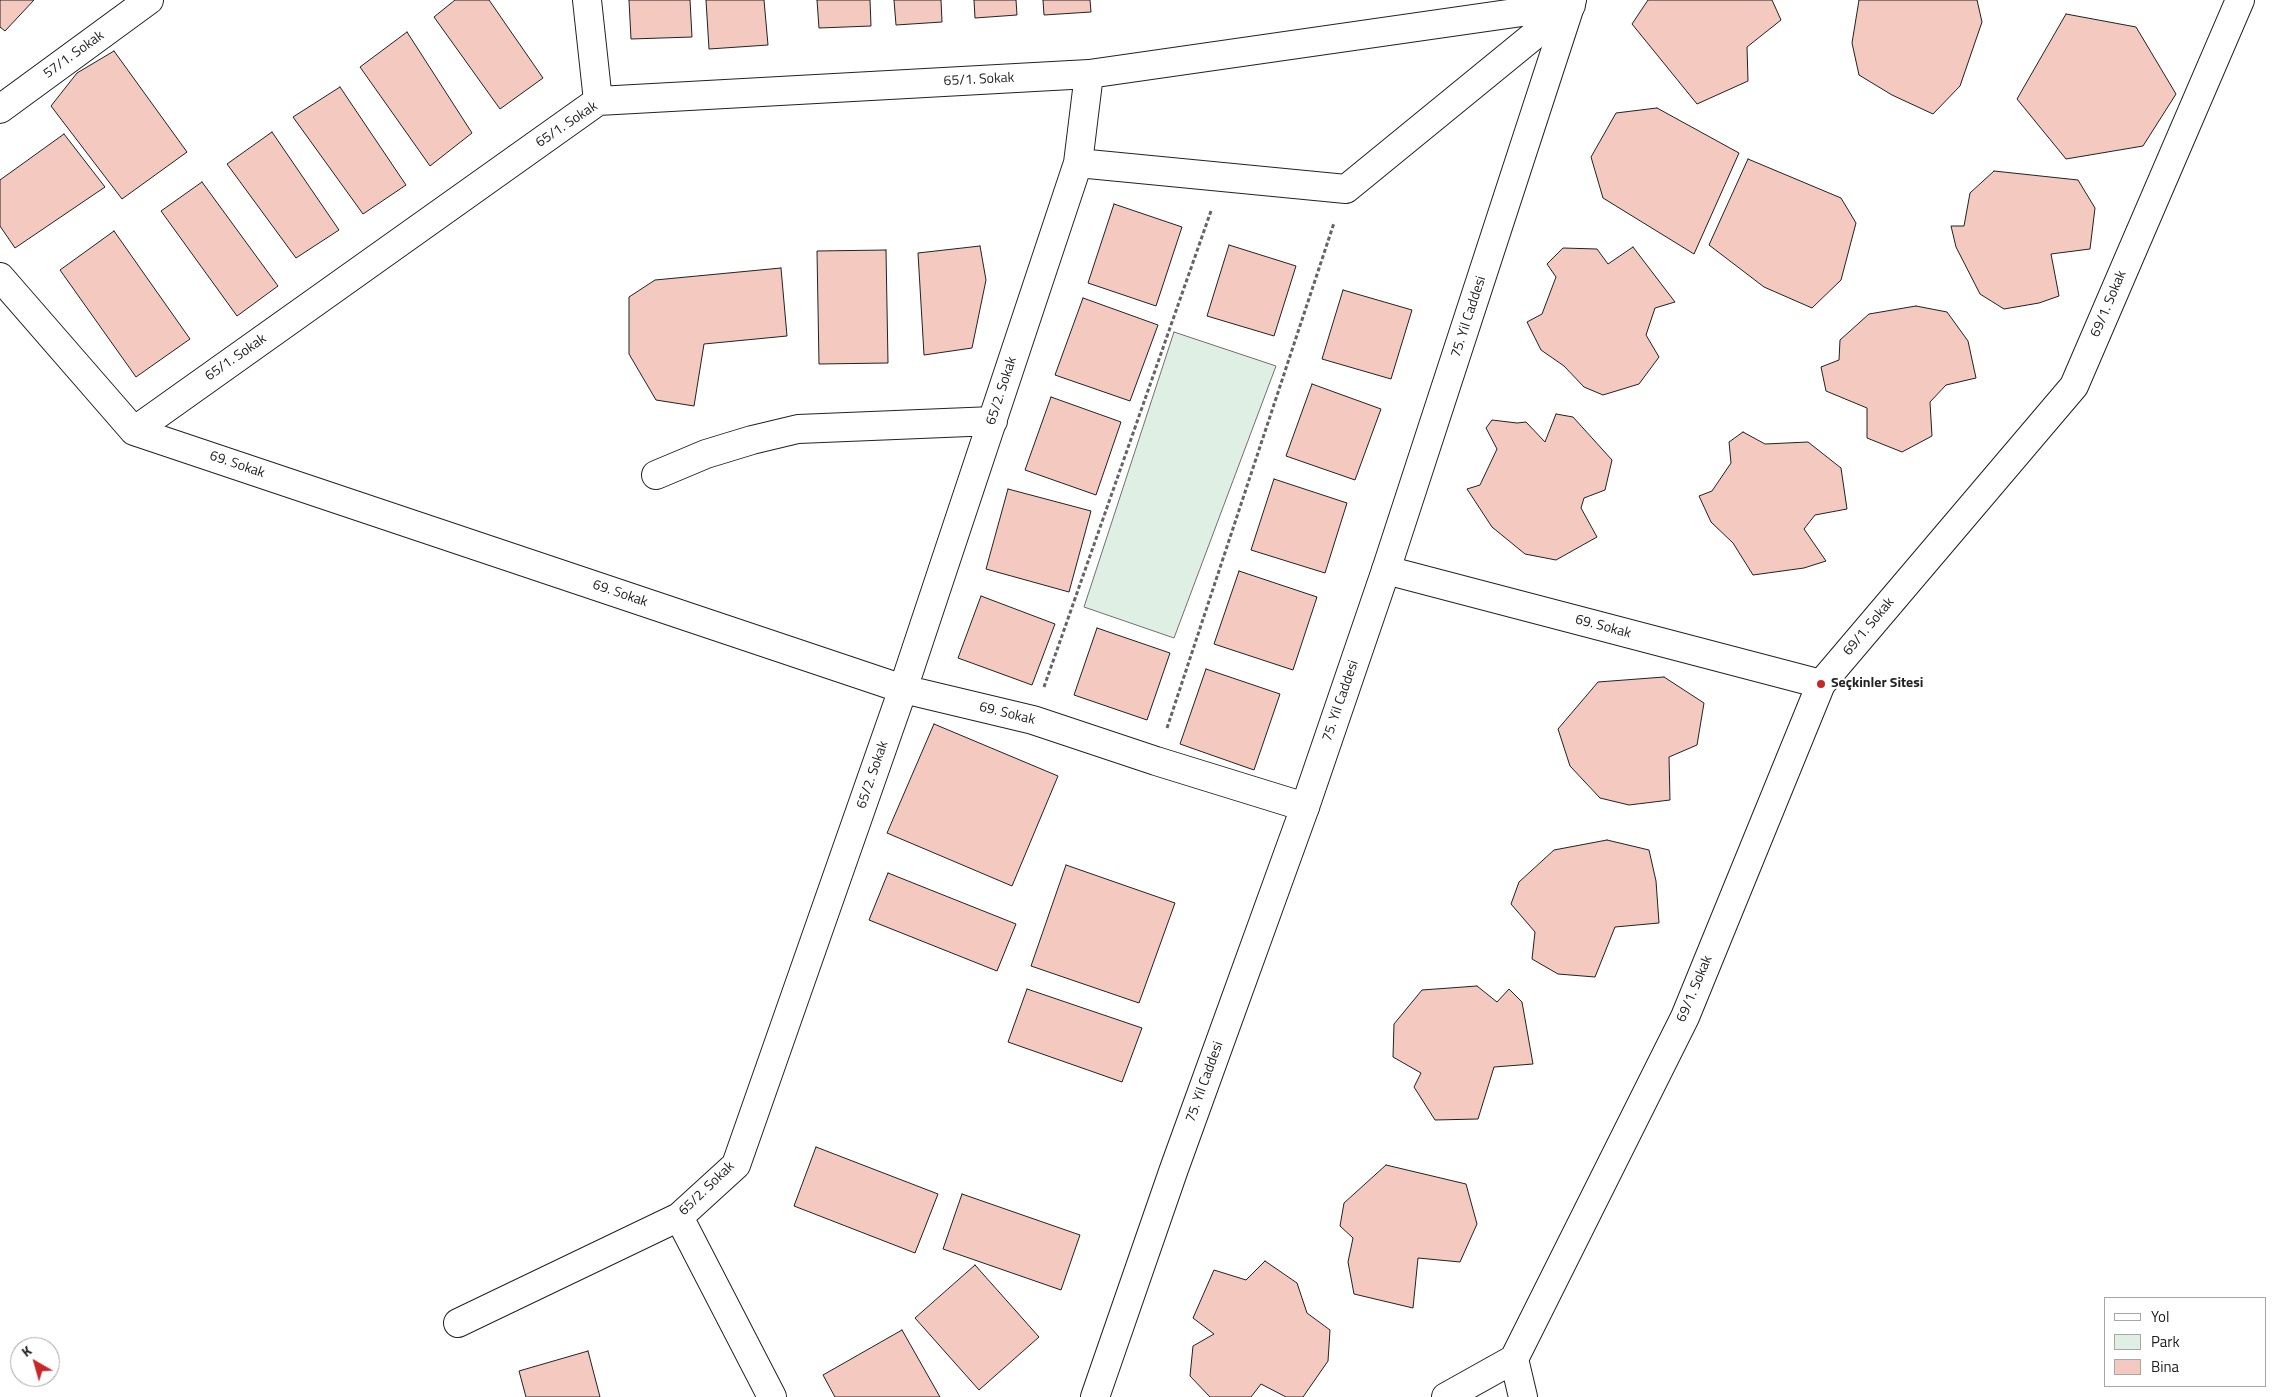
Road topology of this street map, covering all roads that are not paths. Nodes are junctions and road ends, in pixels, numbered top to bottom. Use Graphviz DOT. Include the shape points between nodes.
graph roads {
  1 [pos="149,0"];
  2 [pos="587,0"];
  3 [pos="2240,0"];
  4 [pos="1572,3"];
  5 [pos="1089,74"];
  6 [pos="598,101"];
  7 [pos="0,109"];
  8 [pos="1078,163"];
  9 [pos="0,277"];
  10 [pos="993,420"];
  11 [pos="134,430"];
  12 [pos="656,475"];
  13 [pos="1386,570"];
  14 [pos="1821,684"];
  15 [pos="903,689"];
  16 [pos="1305,807"];
  17 [pos="679,1217"];
  18 [pos="458,1323"];
  19 [pos="1514,1359"];
  20 [pos="772,1397"];
  21 [pos="1095,1397"];
  22 [pos="1446,1397"];
  23 [pos="1523,1397"];
  1 -- 7 [label="street, 57/1. Sokak"];
  2 -- 6 [label="street"];
  3 -- 14 [label="street, 69/1. Sokak" via="2074,386"];
  4 -- 5 [label="street, 65/1. Sokak"];
  4 -- 8 [label="street" via="1346,189"];
  4 -- 13 [label="street, 75. Yil Caddesi"];
  5 -- 6 [label="street, 65/1. Sokak"];
  5 -- 8 [label="street, 65/2. Sokak"];
  6 -- 11 [label="street, 65/1. Sokak"];
  8 -- 10 [label="street, 65/2. Sokak"];
  9 -- 11 [label="street"];
  10 -- 12 [label="street" via="798,429 706,454"];
  10 -- 15 [label="street, 65/2. Sokak"];
  11 -- 15 [label="street, 69. Sokak"];
  13 -- 14 [label="street, 69. Sokak"];
  13 -- 16 [label="street, 75. Yil Caddesi"];
  14 -- 19 [label="street, 69/1. Sokak" via="1685,1017"];
  15 -- 16 [label="street, 69. Sokak" via="1033,720"];
  15 -- 17 [label="street, 65/2. Sokak" via="736,1165"];
  16 -- 21 [label="street, 75. Yil Caddesi"];
  17 -- 18 [label="street, 65/2. Sokak"];
  17 -- 20 [label="street"];
  19 -- 22 [label="street"];
  19 -- 23 [label="street"];
}
